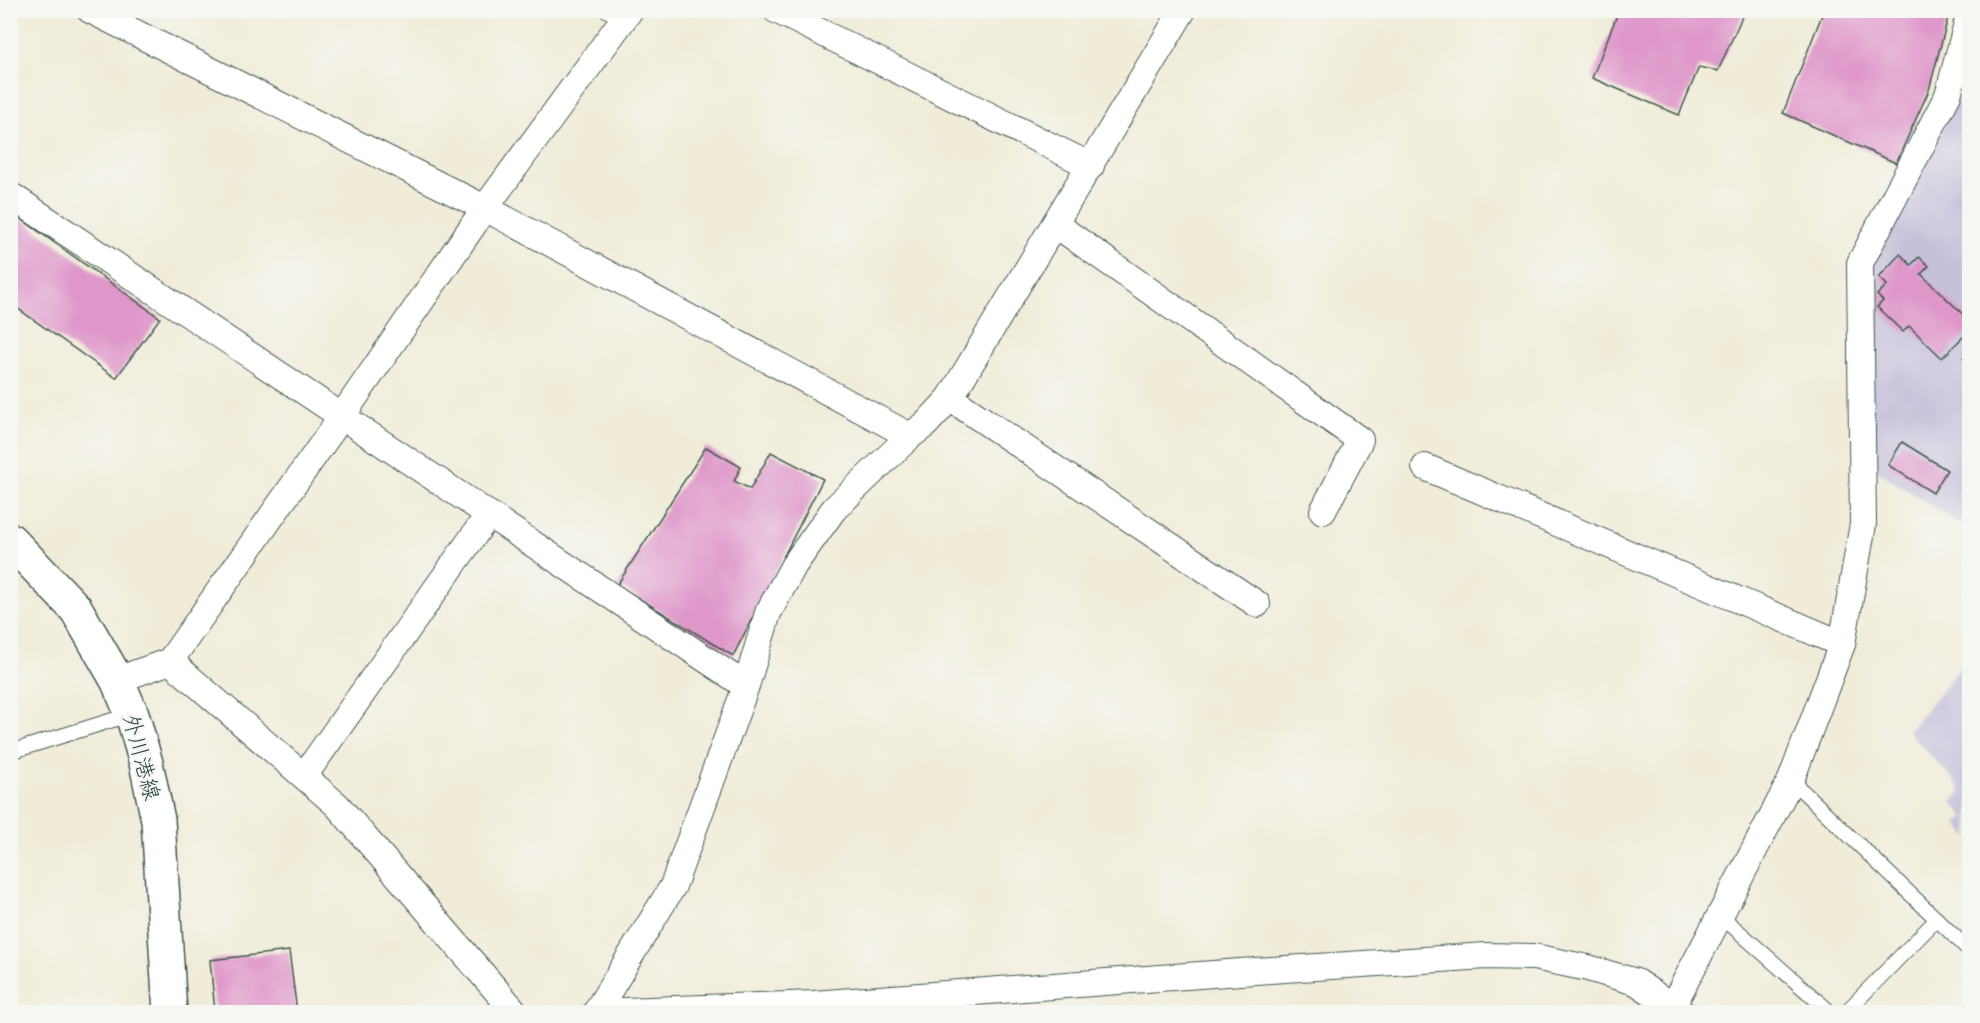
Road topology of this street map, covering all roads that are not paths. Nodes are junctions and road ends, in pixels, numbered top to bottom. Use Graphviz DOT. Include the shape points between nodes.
graph roads {
  1 [pos="90,10"];
  2 [pos="776,10"];
  3 [pos="1183,10"];
  4 [pos="1970,12"];
  5 [pos="620,13"];
  6 [pos="1091,166"];
  7 [pos="10,195"];
  8 [pos="485,207"];
  9 [pos="1055,224"];
  10 [pos="950,398"];
  11 [pos="342,416"];
  12 [pos="910,436"];
  13 [pos="1425,467"];
  14 [pos="1323,511"];
  15 [pos="489,514"];
  16 [pos="10,540"];
  17 [pos="1257,604"];
  18 [pos="1842,644"];
  19 [pos="170,661"];
  20 [pos="117,680"];
  21 [pos="746,686"];
  22 [pos="132,714"];
  23 [pos="10,752"];
  24 [pos="304,776"];
  25 [pos="1791,780"];
  26 [pos="1720,916"];
  27 [pos="1937,919"];
  28 [pos="1970,951"];
  29 [pos="1673,1011"];
  30 [pos="170,1012"];
  31 [pos="515,1012"];
  32 [pos="596,1012"];
  33 [pos="1830,1012"];
  34 [pos="1846,1012"];
  1 -- 8 [label="street"];
  2 -- 6 [label="street"];
  3 -- 6 [label="street"];
  4 -- 18 [label="street" via="1948,95 1860,263 1863,524"];
  5 -- 8 [label="street"];
  6 -- 9 [label="street"];
  7 -- 11 [label="street"];
  8 -- 11 [label="street"];
  8 -- 12 [label="street"];
  9 -- 10 [label="street"];
  9 -- 14 [label="street" via="1360,440"];
  10 -- 12 [label="street"];
  10 -- 17 [label="street"];
  11 -- 15 [label="street"];
  11 -- 19 [label="street"];
  12 -- 21 [label="street" via="834,509 794,565 768,613"];
  13 -- 18 [label="street"];
  15 -- 21 [label="street"];
  15 -- 24 [label="street"];
  16 -- 20 [label="main road, 外川港線" via="76,609"];
  18 -- 25 [label="street"];
  19 -- 20 [label="street"];
  19 -- 24 [label="street"];
  20 -- 22 [label="main road, 外川港線"];
  21 -- 32 [label="street" via="673,886"];
  22 -- 23 [label="lane"];
  22 -- 30 [label="main road, 外川港線" via="158,820"];
  24 -- 31 [label="street" via="337,805"];
  25 -- 26 [label="street"];
  25 -- 27 [label="lane"];
  26 -- 29 [label="street"];
  26 -- 33 [label="lane"];
  27 -- 28 [label="lane"];
  27 -- 34 [label="lane"];
  29 -- 32 [label="street" via="1635,982 1588,968 1534,957 1486,956 813,1004"];
}
